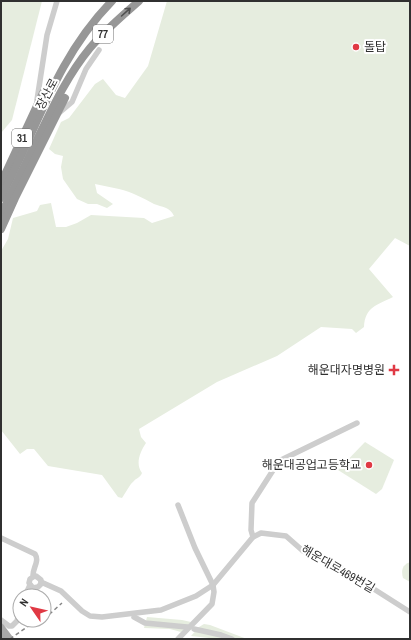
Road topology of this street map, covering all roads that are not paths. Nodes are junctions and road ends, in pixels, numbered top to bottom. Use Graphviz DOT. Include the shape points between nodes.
graph roads {
  1 [pos="57,1"];
  2 [pos="112,1"];
  3 [pos="139,1"];
  4 [pos="80,39"];
  5 [pos="99,50"];
  6 [pos="72,73"];
  7 [pos="4,182"];
  8 [pos="18,186"];
  9 [pos="1,189"];
  10 [pos="1,198"];
  11 [pos="1,215"];
  12 [pos="1,222"];
  13 [pos="1,229"];
  14 [pos="358,423"];
  15 [pos="178,505"];
  16 [pos="1,538"];
  17 [pos="253,538"];
  18 [pos="33,577"];
  19 [pos="41,582"];
  20 [pos="30,584"];
  21 [pos="213,585"];
  22 [pos="51,586"];
  23 [pos="38,587"];
  24 [pos="28,588"];
  25 [pos="410,612"];
  26 [pos="134,617"];
  27 [pos="1,620"];
  28 [pos="12,626"];
  29 [pos="1,627"];
  30 [pos="187,627"];
  31 [pos="194,629"];
  32 [pos="10,639"];
  33 [pos="178,639"];
  34 [pos="232,639"];
  1 -- 7 [label="street" via="47,35 36,114"];
  2 -- 4 [label="highway, 장산로 / 77"];
  6 -- 3 [label="highway, 장산로 / 77, one-way" via="90,48"];
  4 -- 7 [label="highway, 31, bridge" via="59,64 43,93"];
  4 -- 10 [label="highway, 장산로, bridge" via="52,88"];
  5 -- 8 [label="street" via="86,69 72,102 52,119"];
  6 -- 11 [label="highway, 장산로 / 77, bridge"];
  6 -- 13 [label="highway, bridge" via="65,98"];
  7 -- 8 [label="street"];
  7 -- 9 [label="street"];
  8 -- 12 [label="street"];
  14 -- 17 [label="street" via="279,461 252,503"];
  15 -- 21 [label="street"];
  16 -- 18 [label="street" via="35,554 37,559"];
  17 -- 21 [label="street"];
  17 -- 25 [label="street, 해운대로469번길" via="261,533 286,536 304,551 336,565"];
  18 -- 19 [label="street" via="38,577"];
  18 -- 20 [label="street"];
  19 -- 22 [label="street"];
  19 -- 23 [label="street"];
  20 -- 23 [label="street" via="33,588"];
  20 -- 24 [label="street"];
  21 -- 22 [label="street" via="196,596 161,610 102,617 87,615 61,591"];
  21 -- 33 [label="street" via="212,604"];
  22 -- 23 [label="street"];
  26 -- 30 [label="street" via="145,623"];
  27 -- 28 [label="street"];
  29 -- 32 [label="main road"];
  31 -- 34 [label="street"];
}
